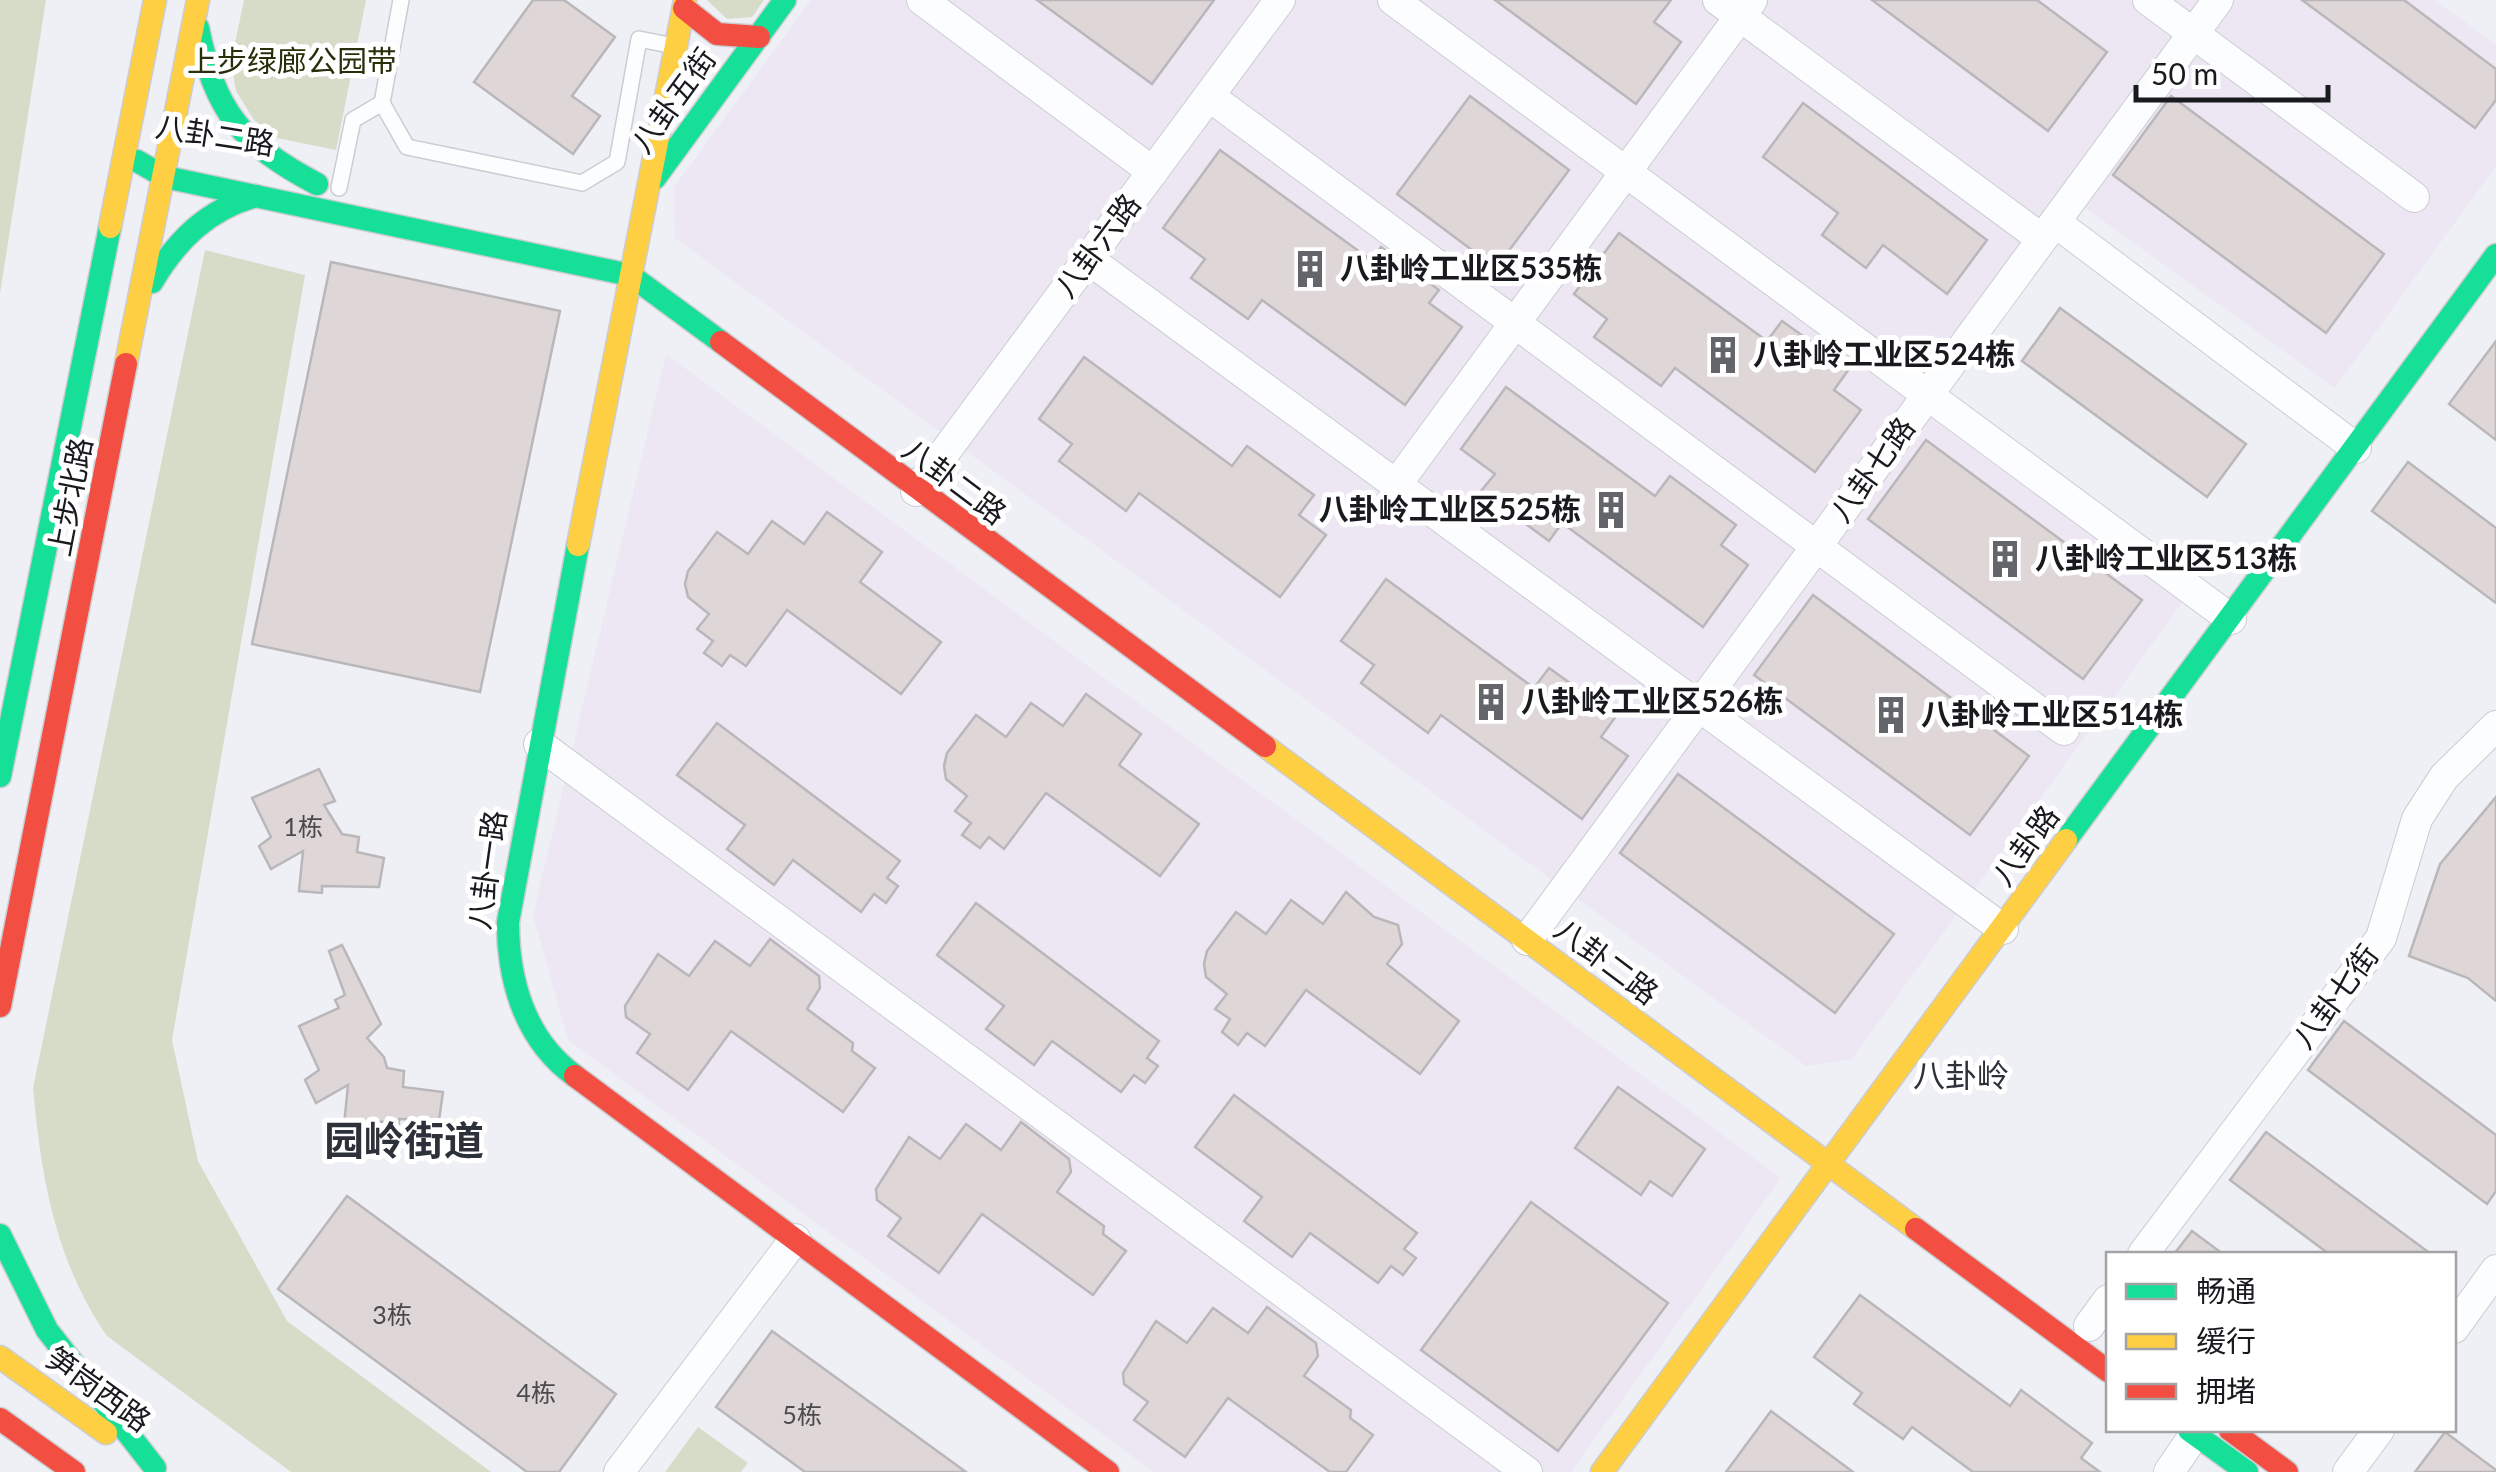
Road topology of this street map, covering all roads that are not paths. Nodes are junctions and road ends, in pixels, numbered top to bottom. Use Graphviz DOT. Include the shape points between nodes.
graph roads {
  1 [pos="155,0"];
  2 [pos="401,0"];
  3 [pos="786,0"];
  4 [pos="922,0"];
  5 [pos="1280,0"];
  6 [pos="1392,0"];
  7 [pos="2148,0"];
  8 [pos="2218,0"];
  9 [pos="684,4"];
  10 [pos="1737,5"];
  11 [pos="197,8"];
  12 [pos="2194,34"];
  13 [pos="759,37"];
  14 [pos="676,46"];
  15 [pos="1209,96"];
  16 [pos="382,103"];
  17 [pos="170,153"];
  18 [pos="125,154"];
  19 [pos="198,159"];
  20 [pos="250,170"];
  21 [pos="1625,171"];
  22 [pos="1153,172"];
  23 [pos="165,177"];
  24 [pos="338,188"];
  25 [pos="647,190"];
  26 [pos="256,196"];
  27 [pos="2414,197"];
  28 [pos="2049,231"];
  29 [pos="606,243"];
  30 [pos="635,250"];
  31 [pos="2496,254"];
  32 [pos="1088,259"];
  33 [pos="630,275"];
  34 [pos="141,302"];
  35 [pos="1514,322"];
  36 [pos="1928,395"];
  37 [pos="2356,448"];
  38 [pos="924,481"];
  39 [pos="1396,485"];
  40 [pos="1817,546"];
  41 [pos="2231,618"];
  42 [pos="1698,706"];
  43 [pos="1253,707"];
  44 [pos="2496,726"];
  45 [pos="2064,730"];
  46 [pos="539,744"];
  47 [pos="0,776"];
  48 [pos="1538,925"];
  49 [pos="2003,929"];
  50 [pos="0,1006"];
  51 [pos="1853,1151"];
  52 [pos="1828,1167"];
  53 [pos="0,1235"];
  54 [pos="1967,1236"];
  55 [pos="795,1239"];
  56 [pos="2145,1252"];
  57 [pos="2496,1270"];
  58 [pos="2106,1303"];
  59 [pos="2456,1325"];
  60 [pos="2090,1328"];
  61 [pos="0,1356"];
  62 [pos="2106,1370"];
  63 [pos="0,1419"];
  64 [pos="90,1422"];
  65 [pos="2192,1432"];
  66 [pos="2232,1432"];
  67 [pos="2378,1432"];
  68 [pos="20,1466"];
  69 [pos="60,1469"];
  70 [pos="158,1470"];
  71 [pos="619,1472"];
  72 [pos="1108,1472"];
  73 [pos="1527,1472"];
  74 [pos="1602,1472"];
  75 [pos="2169,1472"];
  76 [pos="2247,1472"];
  77 [pos="2287,1472"];
  78 [pos="2348,1472"];
  1 -- 18 [label="street, 上步北路"];
  2 -- 16 [label="lane"];
  3 -- 13 [label="street, 八卦五街"];
  4 -- 22 [label="street"];
  5 -- 15 [label="street, 八卦六路"];
  6 -- 21 [label="street"];
  7 -- 12 [label="street"];
  8 -- 12 [label="street, 八卦七路"];
  9 -- 13 [label="street" via="700,26 719,37"];
  9 -- 14 [label="street, 八卦一路"];
  10 -- 21 [label="street"];
  10 -- 28 [label="street"];
  11 -- 17 [label="street, 上步北路"];
  11 -- 24 [label="street" via="210,76 242,137 272,160"];
  12 -- 27 [label="street"];
  12 -- 28 [label="street, 八卦七路"];
  13 -- 25 [label="street, 八卦五街"];
  14 -- 16 [label="lane" via="639,39 617,162 582,183 407,147"];
  14 -- 25 [label="street, 八卦一路"];
  15 -- 22 [label="street, 八卦六路"];
  15 -- 35 [label="street"];
  16 -- 24 [label="lane" via="353,120"];
  17 -- 18 [label="street, 八卦二路"];
  17 -- 19 [label="street, 八卦二路"];
  17 -- 23 [label="street, 上步北路"];
  18 -- 23 [label="street, 八卦二路"];
  18 -- 47 [label="street, 上步北路" via="18,657"];
  20 -- 24 [label="street, 八卦二路"];
  21 -- 35 [label="street"];
  21 -- 36 [label="street"];
  22 -- 32 [label="street, 八卦六路"];
  23 -- 26 [label="street, 八卦二路"];
  23 -- 34 [label="street, 上步北路"];
  25 -- 30 [label="street, 八卦一路"];
  26 -- 33 [label="street, 八卦二路"];
  26 -- 34 [label="street" via="234,200 201,221"];
  28 -- 36 [label="street, 八卦七路"];
  28 -- 37 [label="street"];
  29 -- 30 [label="street, 八卦二路"];
  30 -- 33 [label="street, 八卦一路"];
  30 -- 38 [label="street, 八卦二路"];
  31 -- 37 [label="street, 八卦路"];
  32 -- 38 [label="street, 八卦六路"];
  32 -- 39 [label="street"];
  33 -- 38 [label="street, 八卦二路"];
  33 -- 46 [label="street, 八卦一路"];
  34 -- 50 [label="street, 上步北路"];
  35 -- 39 [label="street"];
  35 -- 40 [label="street"];
  36 -- 40 [label="street, 八卦七路"];
  36 -- 41 [label="street"];
  37 -- 41 [label="street, 八卦路"];
  38 -- 43 [label="street, 八卦二路"];
  38 -- 48 [label="street, 八卦二路"];
  39 -- 42 [label="street"];
  40 -- 42 [label="street, 八卦七路"];
  40 -- 45 [label="street"];
  41 -- 49 [label="street, 八卦路"];
  42 -- 48 [label="street, 八卦七路"];
  42 -- 49 [label="street"];
  44 -- 56 [label="street, 八卦七街" via="2444,777 2417,819 2381,938"];
  46 -- 55 [label="street, 八卦一路" via="506,936 520,1010 562,1067"];
  46 -- 73 [label="street"];
  48 -- 52 [label="street, 八卦二路"];
  49 -- 51 [label="street, 八卦路"];
  51 -- 52 [label="street, 八卦路"];
  51 -- 54 [label="street"];
  52 -- 62 [label="street, 八卦二路"];
  52 -- 74 [label="street, 八卦路"];
  53 -- 70 [label="street" via="40,1325"];
  55 -- 71 [label="street"];
  55 -- 72 [label="street, 八卦一路"];
  57 -- 59 [label="street"];
  58 -- 60 [label="street"];
  61 -- 64 [label="street, 笋岗西路"];
  63 -- 69 [label="street"];
  64 -- 69 [label="street"];
  64 -- 70 [label="street, 笋岗西路"];
  65 -- 75 [label="street"];
  65 -- 76 [label="street"];
  66 -- 77 [label="street"];
  67 -- 78 [label="street"];
  68 -- 69 [label="street"];
}
